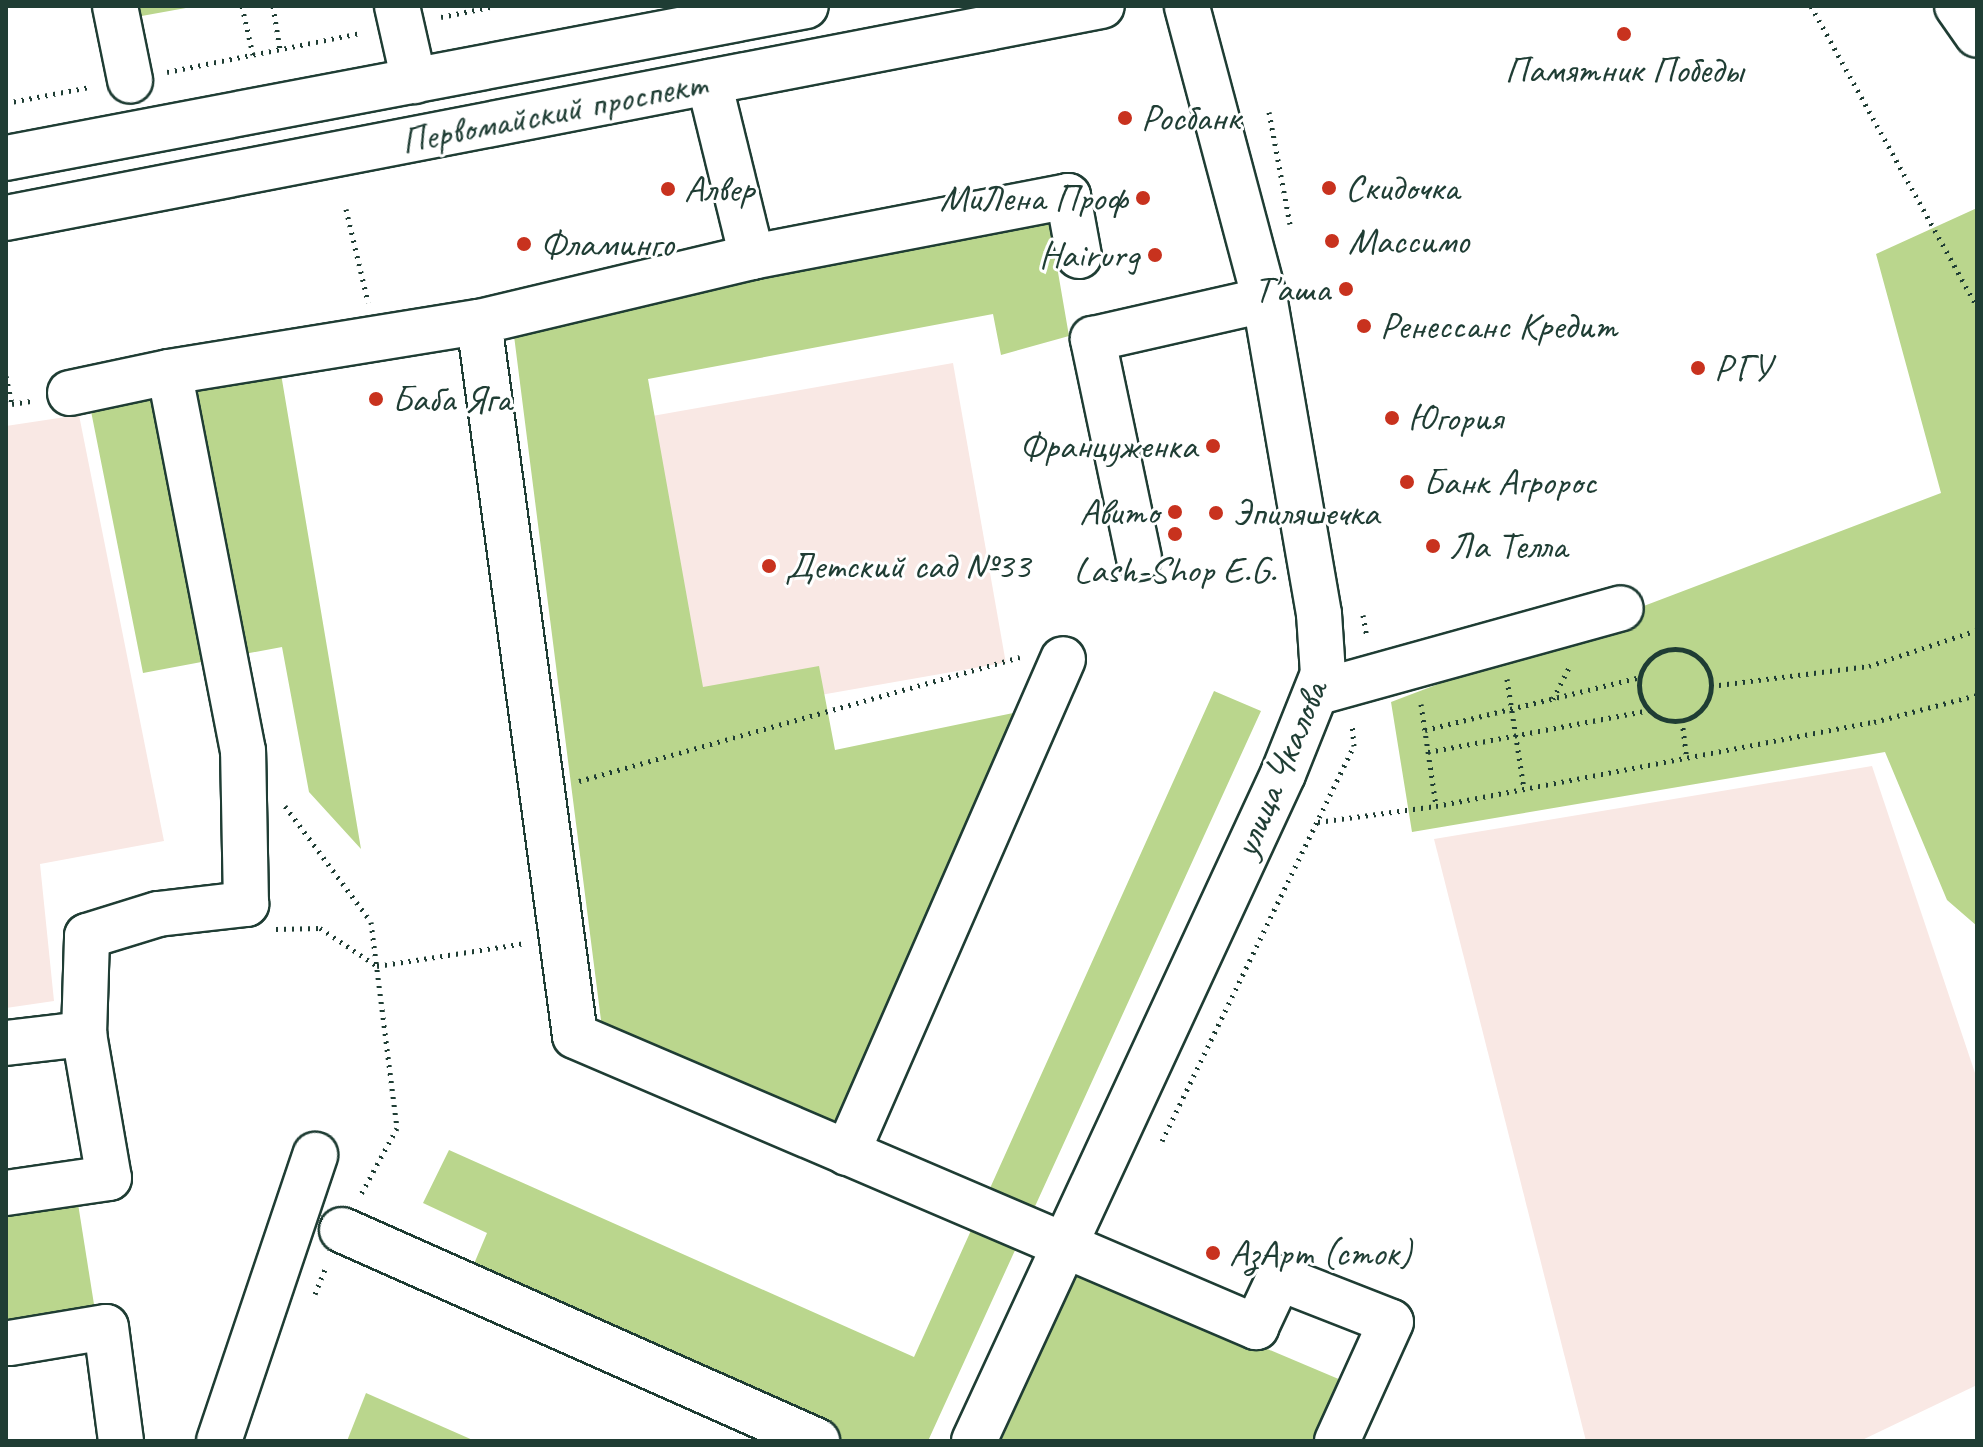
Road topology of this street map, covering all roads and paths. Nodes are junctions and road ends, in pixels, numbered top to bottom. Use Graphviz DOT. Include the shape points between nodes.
graph roads {
  1 [pos="115,6"];
  2 [pos="242,6"];
  3 [pos="273,6"];
  4 [pos="495,6"];
  5 [pos="806,6"];
  6 [pos="1102,6"];
  7 [pos="1187,6"];
  8 [pos="1811,6"];
  9 [pos="1957,6"];
  10 [pos="400,16"];
  11 [pos="1977,35"];
  12 [pos="280,49"];
  13 [pos="253,55"];
  14 [pos="130,80"];
  15 [pos="414,81"];
  16 [pos="709,82"];
  17 [pos="6,103"];
  18 [pos="6,158"];
  19 [pos="346,209"];
  20 [pos="6,218"];
  21 [pos="1079,256"];
  22 [pos="752,257"];
  23 [pos="1265,300"];
  24 [pos="1977,307"];
  25 [pos="479,322"];
  26 [pos="377,338"];
  27 [pos="169,372"];
  28 [pos="70,393"];
  29 [pos="1139,558"];
  30 [pos="1621,608"];
  31 [pos="1977,630"];
  32 [pos="1502,641"];
  33 [pos="1063,659"];
  34 [pos="1416,665"];
  35 [pos="1640,677"];
  36 [pos="1711,686"];
  37 [pos="1319,692"];
  38 [pos="1977,695"];
  39 [pos="1650,710"];
  40 [pos="1511,711"];
  41 [pos="1682,720"];
  42 [pos="1425,730"];
  43 [pos="1516,737"];
  44 [pos="1428,752"];
  45 [pos="1687,758"];
  46 [pos="1524,789"];
  47 [pos="542,792"];
  48 [pos="280,800"];
  49 [pos="1436,806"];
  50 [pos="1317,823"];
  51 [pos="246,904"];
  52 [pos="562,937"];
  53 [pos="377,966"];
  54 [pos="84,1034"];
  55 [pos="6,1043"];
  56 [pos="847,1153"];
  57 [pos="315,1155"];
  58 [pos="6,1193"];
  59 [pos="342,1230"];
  60 [pos="1060,1247"];
  61 [pos="312,1301"];
  62 [pos="10,1343"];
  63 [pos="121,1441"];
  64 [pos="219,1441"];
  65 [pos="817,1441"];
  66 [pos="974,1441"];
  67 [pos="1337,1441"];
  1 -- 14 [label="main road"];
  2 -- 13 [label="path"];
  3 -- 12 [label="path"];
  4 -- 10 [label="path"];
  5 -- 15 [label="main road, Первомайский проспект"];
  6 -- 16 [label="main road, Первомайский проспект"];
  7 -- 23 [label="main road, улица Чкалова"];
  8 -- 24 [label="path"];
  9 -- 11 [label="main road"];
  10 -- 12 [label="path"];
  10 -- 15 [label="main road"];
  12 -- 13 [label="path"];
  13 -- 14 [label="path"];
  14 -- 17 [label="path"];
  15 -- 18 [label="main road, Первомайский проспект"];
  16 -- 20 [label="main road, Первомайский проспект"];
  16 -- 22 [label="main road"];
  19 -- 26 [label="path"];
  21 -- 22 [label="main road" via="1068,196"];
  22 -- 25 [label="main road"];
  23 -- 29 [label="main road" via="1093,339"];
  23 -- 37 [label="main road, улица Чкалова" via="1319,614"];
  25 -- 26 [label="main road"];
  25 -- 47 [label="main road"];
  26 -- 27 [label="main road"];
  27 -- 28 [label="main road"];
  27 -- 51 [label="main road" via="243,751"];
  30 -- 32 [label="main road"];
  31 -- 36 [label="path" via="1869,666"];
  32 -- 34 [label="main road"];
  32 -- 40 [label="path"];
  33 -- 47 [label="path"];
  33 -- 56 [label="main road"];
  34 -- 37 [label="main road"];
  34 -- 42 [label="path"];
  35 -- 36 [label="path" via="1653,657 1675,649 1705,664"];
  35 -- 39 [label="path"];
  35 -- 40 [label="path"];
  36 -- 41 [label="path" via="1702,708"];
  37 -- 60 [label="main road, улица Чкалова"];
  38 -- 45 [label="path" via="1874,722"];
  39 -- 41 [label="path"];
  39 -- 43 [label="path"];
  40 -- 42 [label="path"];
  40 -- 43 [label="path"];
  41 -- 45 [label="path"];
  42 -- 44 [label="path"];
  43 -- 44 [label="path"];
  43 -- 46 [label="path"];
  44 -- 49 [label="path"];
  45 -- 46 [label="path"];
  46 -- 49 [label="path"];
  47 -- 52 [label="main road"];
  48 -- 53 [label="path" via="371,922"];
  49 -- 50 [label="path"];
  51 -- 53 [label="path" via="263,930 320,928"];
  51 -- 54 [label="main road" via="158,914 87,936"];
  52 -- 53 [label="path"];
  52 -- 56 [label="main road" via="575,1036"];
  53 -- 59 [label="path" via="397,1128"];
  54 -- 55 [label="main road"];
  54 -- 58 [label="main road" via="109,1178"];
  56 -- 60 [label="main road"];
  57 -- 64 [label="main road"];
  59 -- 61 [label="path"];
  59 -- 65 [label="main road"];
  60 -- 66 [label="main road, улица Чкалова"];
  60 -- 67 [label="main road" via="1256,1327 1279,1278 1391,1322"];
  62 -- 63 [label="main road" via="106,1327"];
}
